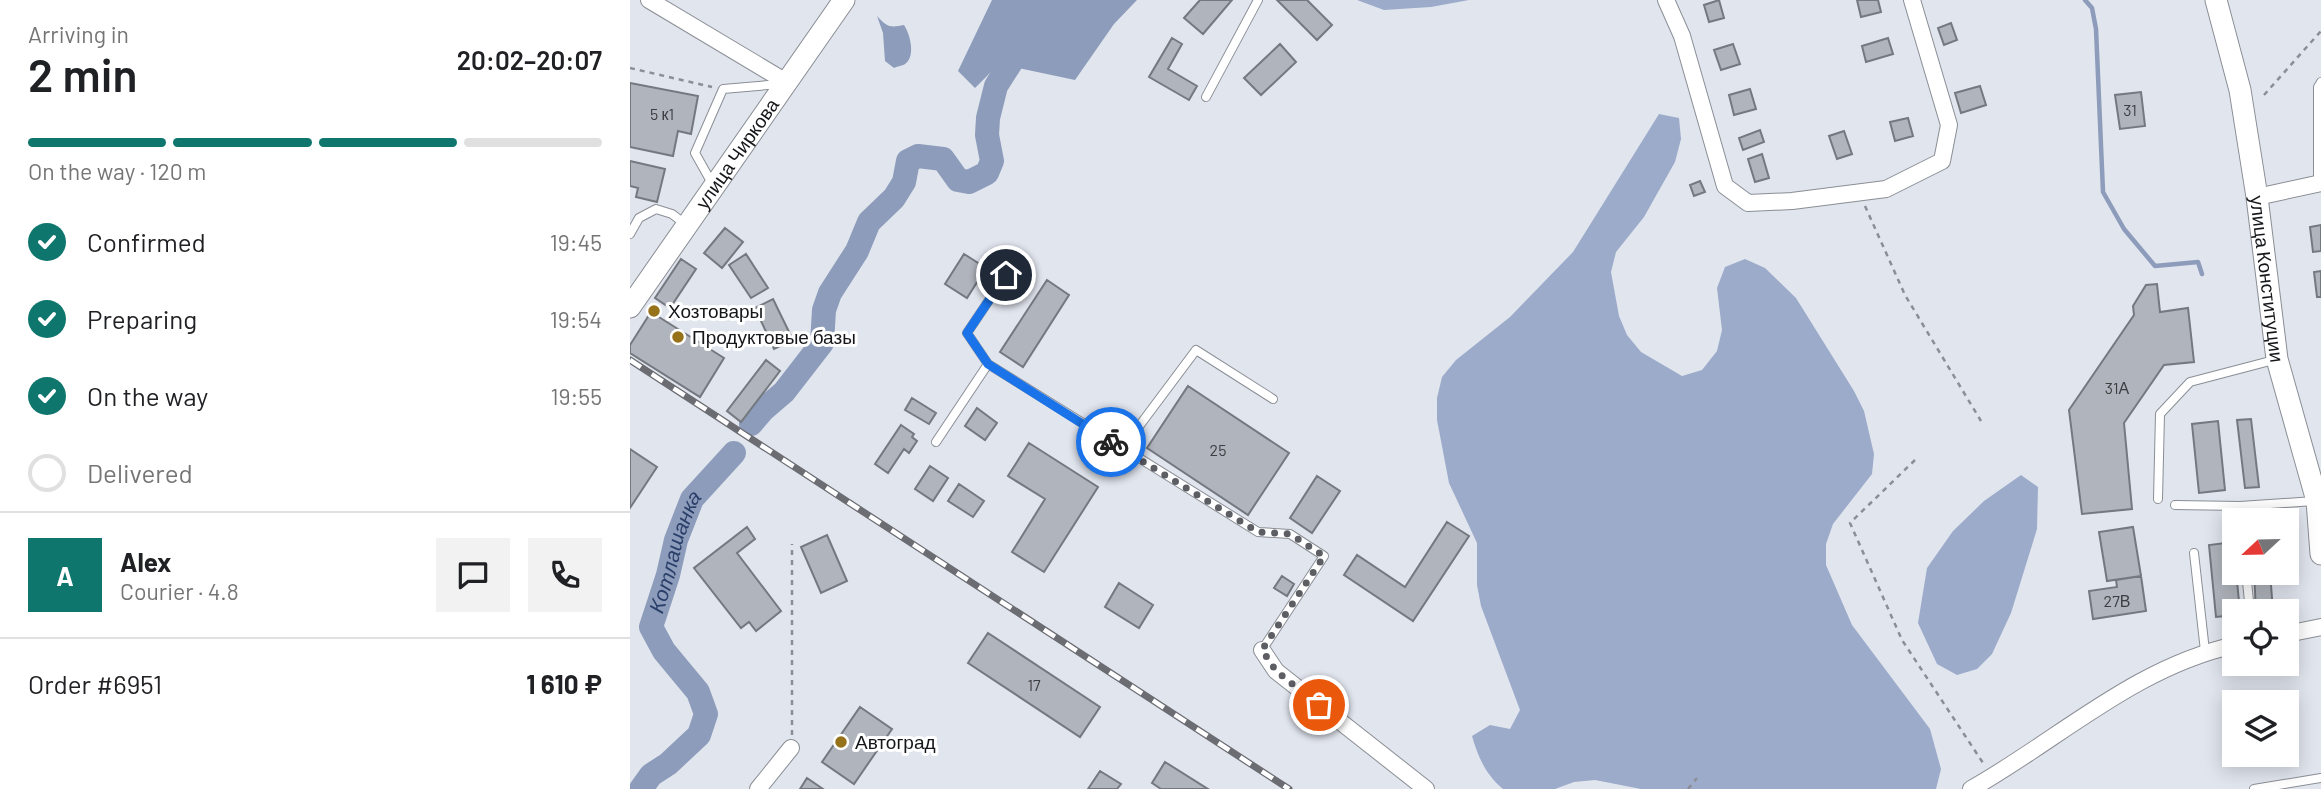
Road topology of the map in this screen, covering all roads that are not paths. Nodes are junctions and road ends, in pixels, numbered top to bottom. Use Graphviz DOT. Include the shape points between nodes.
graph roads {
  1 [pos="649,0"];
  2 [pos="844,0"];
  3 [pos="1258,0"];
  4 [pos="1666,0"];
  5 [pos="1912,0"];
  6 [pos="2216,0"];
  7 [pos="2321,82"];
  8 [pos="788,83"];
  9 [pos="1206,97"];
  10 [pos="2320,183"];
  11 [pos="713,185"];
  12 [pos="2256,197"];
  13 [pos="686,225"];
  14 [pos="630,234"];
  15 [pos="1024,282"];
  16 [pos="632,300"];
  17 [pos="2277,359"];
  18 [pos="988,364"];
  19 [pos="1273,399"];
  20 [pos="936,442"];
  21 [pos="1122,449"];
  22 [pos="2158,499"];
  23 [pos="2317,501"];
  24 [pos="2175,505"];
  25 [pos="2240,506"];
  26 [pos="2194,553"];
  27 [pos="2321,554"];
  28 [pos="2321,627"];
  29 [pos="2299,632"];
  30 [pos="2222,648"];
  31 [pos="1262,650"];
  32 [pos="2205,651"];
  33 [pos="792,748"];
  34 [pos="2321,778"];
  35 [pos="758,789"];
  36 [pos="1426,789"];
  37 [pos="1971,789"];
  38 [pos="2254,789"];
  1 -- 8 [label="street"];
  2 -- 8 [label="main road, улица Чиркова"];
  3 -- 9 [label="lane"];
  4 -- 5 [label="street" via="1682,36 1725,186 1748,203 1886,189 1942,161 1949,125"];
  6 -- 12 [label="main road, улица Конституции" via="2240,90"];
  7 -- 10 [label="lane"];
  8 -- 11 [label="main road, улица Чиркова"];
  8 -- 11 [label="lane" via="723,89 695,153"];
  10 -- 12 [label="street"];
  11 -- 13 [label="main road, улица Чиркова"];
  12 -- 17 [label="main road, улица Конституции"];
  13 -- 14 [label="lane" via="656,209 639,218"];
  13 -- 16 [label="main road, улица Чиркова"];
  15 -- 18 [label="lane" via="1006,275 967,333"];
  17 -- 22 [label="lane" via="2190,382 2160,414"];
  17 -- 23 [label="main road, улица Конституции"];
  18 -- 20 [label="lane"];
  18 -- 21 [label="lane"];
  19 -- 21 [label="lane" via="1196,350"];
  21 -- 31 [label="lane" via="1258,532 1290,534 1324,556"];
  23 -- 25 [label="lane"];
  23 -- 27 [label="main road, улица Конституции"];
  24 -- 25 [label="lane"];
  26 -- 32 [label="lane"];
  28 -- 29 [label="street"];
  30 -- 32 [label="street"];
  31 -- 36 [label="street" via="1276,671"];
  32 -- 37 [label="street" via="2143,679"];
  33 -- 35 [label="street"];
  34 -- 38 [label="lane"];
}
